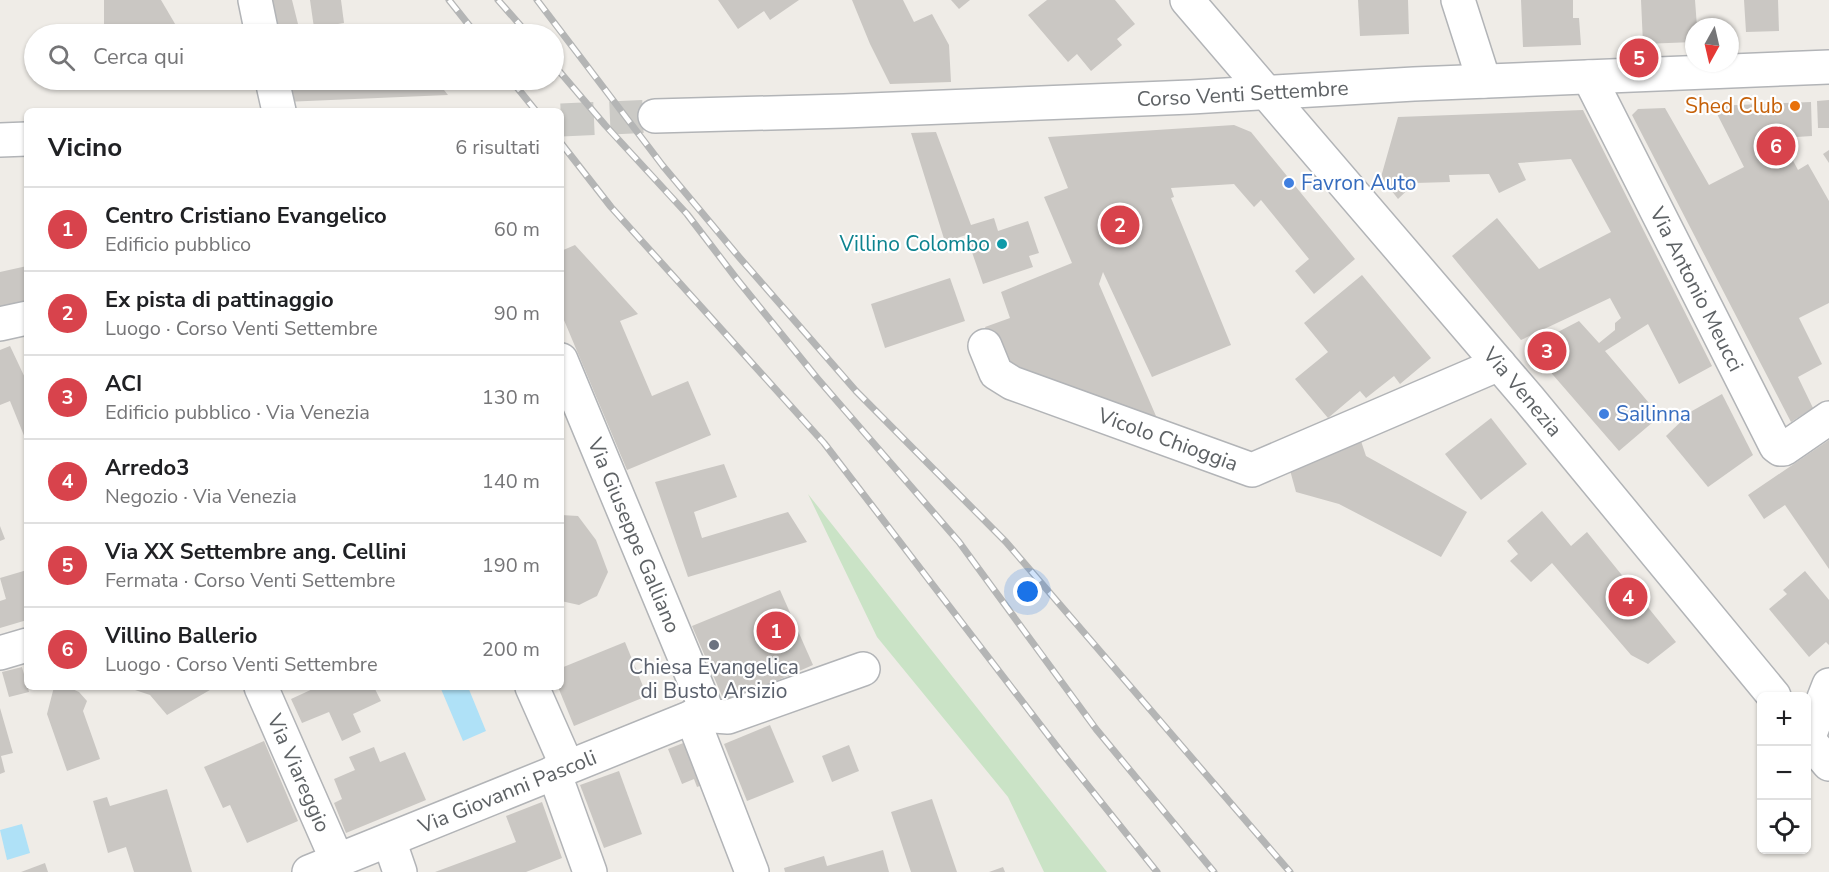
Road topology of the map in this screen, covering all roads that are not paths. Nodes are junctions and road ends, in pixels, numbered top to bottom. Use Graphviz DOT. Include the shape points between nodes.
graph roads {
  1 [pos="255,0"];
  2 [pos="1187,0"];
  3 [pos="1458,0"];
  4 [pos="260,24"];
  5 [pos="1829,68"];
  6 [pos="1589,77"];
  7 [pos="1484,81"];
  8 [pos="274,90"];
  9 [pos="1266,93"];
  10 [pos="278,108"];
  11 [pos="655,116"];
  12 [pos="24,139"];
  13 [pos="0,140"];
  14 [pos="24,319"];
  15 [pos="0,324"];
  16 [pos="985,346"];
  17 [pos="1499,364"];
  18 [pos="564,368"];
  19 [pos="1829,417"];
  20 [pos="24,646"];
  21 [pos="0,652"];
  22 [pos="863,669"];
  23 [pos="1829,686"];
  24 [pos="262,690"];
  25 [pos="533,690"];
  26 [pos="1771,692"];
  27 [pos="699,714"];
  28 [pos="1811,729"];
  29 [pos="1811,743"];
  30 [pos="1829,764"];
  31 [pos="560,769"];
  32 [pos="389,840"];
  33 [pos="323,866"];
  34 [pos="400,872"];
  35 [pos="590,872"];
  36 [pos="752,872"];
  1 -- 4 [label="street"];
  2 -- 9 [label="street, Via Venezia"];
  3 -- 7 [label="street"];
  5 -- 6 [label="street, Corso Venti Settembre"];
  6 -- 7 [label="street, Corso Venti Settembre"];
  6 -- 19 [label="street, Via Antonio Meucci" via="1776,446 1784,449"];
  7 -- 9 [label="street, Corso Venti Settembre"];
  8 -- 10 [label="street"];
  9 -- 11 [label="street, Corso Venti Settembre"];
  9 -- 17 [label="street, Via Venezia"];
  12 -- 13 [label="street"];
  14 -- 15 [label="street"];
  16 -- 17 [label="street, Vicolo Chioggia" via="996,373 1012,383 1252,470"];
  17 -- 26 [label="street, Via Venezia"];
  18 -- 27 [label="street, Via Giuseppe Galliano"];
  20 -- 21 [label="street"];
  22 -- 27 [label="street" via="728,717"];
  23 -- 28 [label="street"];
  24 -- 33 [label="street, Via Viareggio"];
  25 -- 31 [label="street"];
  27 -- 31 [label="street, Via Giovanni Pascoli"];
  27 -- 36 [label="street, Via Giuseppe Galliano"];
  29 -- 30 [label="street"];
  31 -- 32 [label="street, Via Giovanni Pascoli"];
  31 -- 35 [label="street"];
  32 -- 33 [label="street, Via Giovanni Pascoli"];
  32 -- 34 [label="street"];
}
